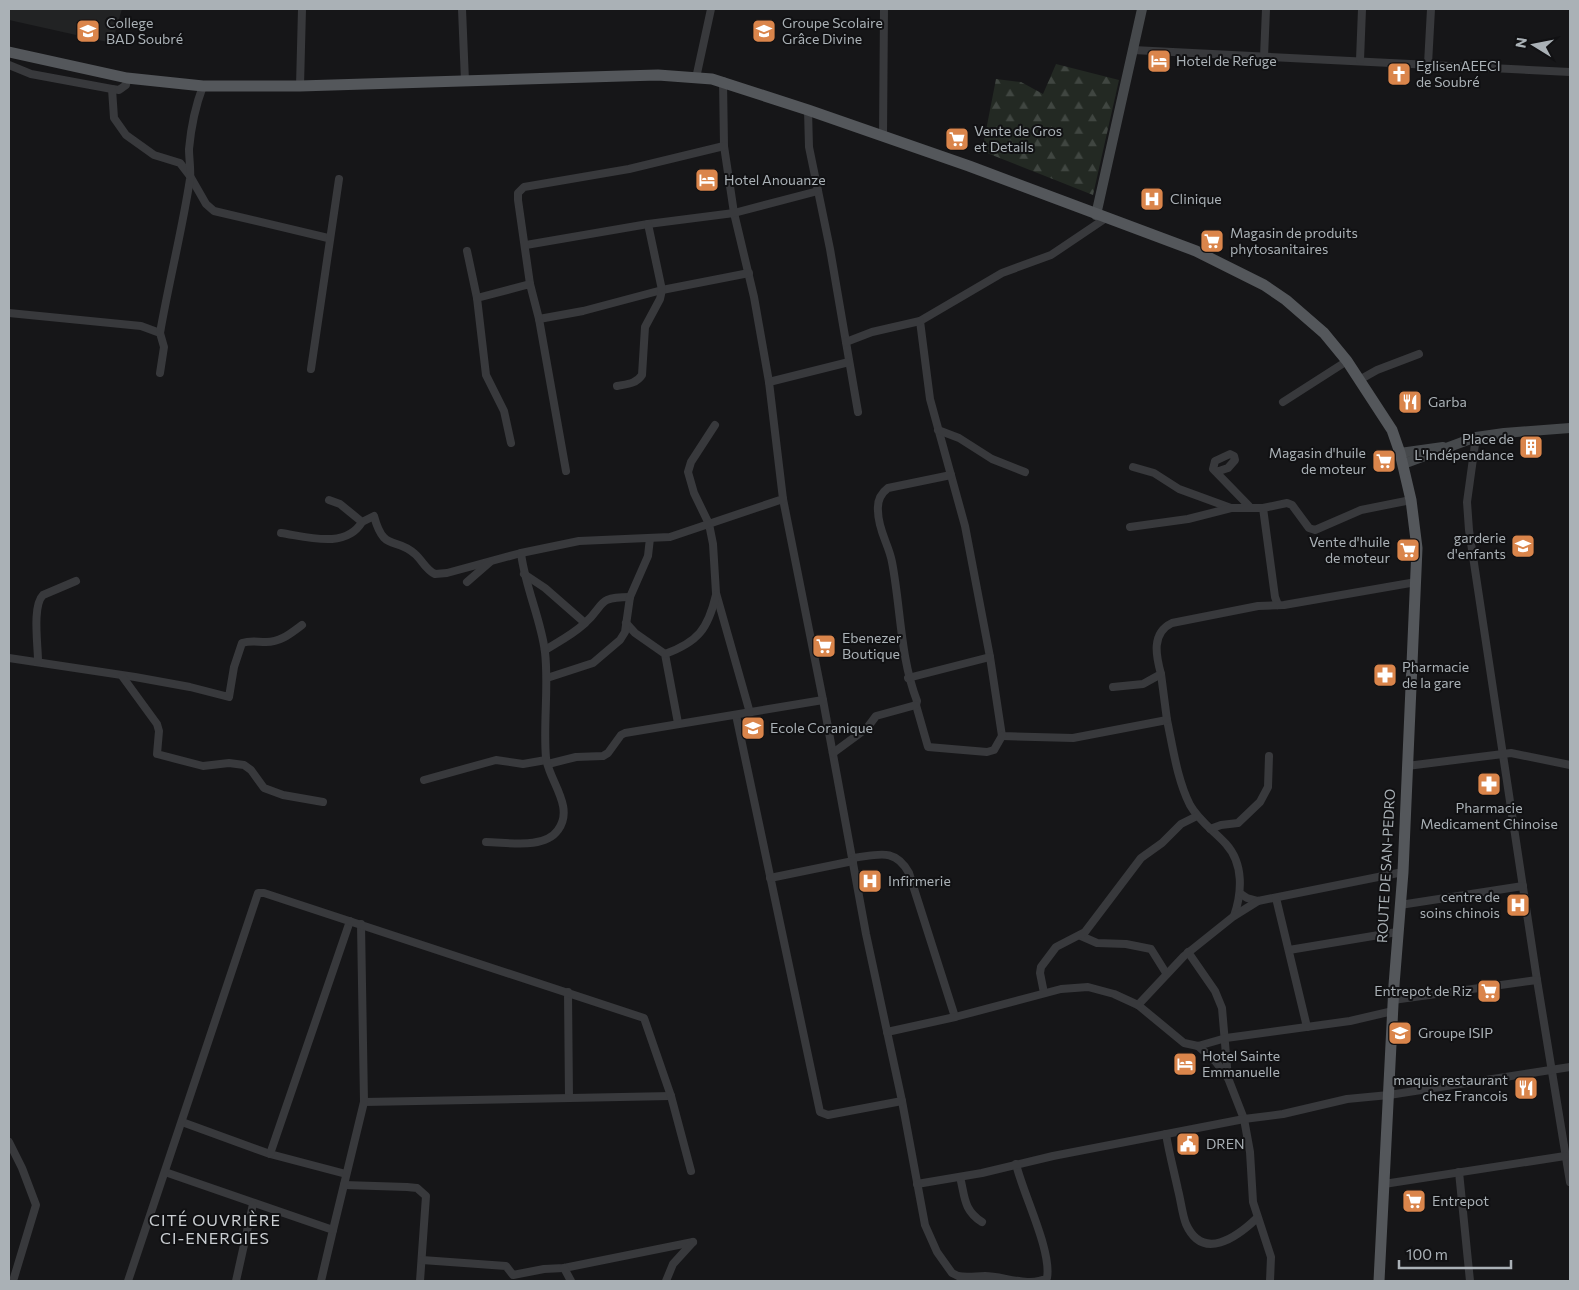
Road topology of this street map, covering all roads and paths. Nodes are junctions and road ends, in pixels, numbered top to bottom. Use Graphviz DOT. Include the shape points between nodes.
graph roads {
  1 [pos="302,9"];
  2 [pos="462,9"];
  3 [pos="712,9"];
  4 [pos="884,9"];
  5 [pos="1142,9"];
  6 [pos="1266,9"];
  7 [pos="1362,9"];
  8 [pos="1431,9"];
  9 [pos="1133,50"];
  10 [pos="9,52"];
  11 [pos="1264,57"];
  12 [pos="1360,60"];
  13 [pos="1428,64"];
  14 [pos="9,65"];
  15 [pos="1570,72"];
  16 [pos="127,78"];
  17 [pos="696,78"];
  18 [pos="465,81"];
  19 [pos="723,81"];
  20 [pos="203,86"];
  21 [pos="300,86"];
  22 [pos="112,89"];
  23 [pos="808,110"];
  24 [pos="883,136"];
  25 [pos="724,146"];
  26 [pos="190,176"];
  27 [pos="339,179"];
  28 [pos="818,191"];
  29 [pos="734,213"];
  30 [pos="1101,217"];
  31 [pos="648,224"];
  32 [pos="328,238"];
  33 [pos="526,244"];
  34 [pos="467,251"];
  35 [pos="748,273"];
  36 [pos="530,284"];
  37 [pos="662,290"];
  38 [pos="477,298"];
  39 [pos="9,313"];
  40 [pos="539,320"];
  41 [pos="920,321"];
  42 [pos="160,333"];
  43 [pos="846,342"];
  44 [pos="1419,354"];
  45 [pos="1348,361"];
  46 [pos="849,362"];
  47 [pos="311,369"];
  48 [pos="160,373"];
  49 [pos="1361,379"];
  50 [pos="769,382"];
  51 [pos="617,386"];
  52 [pos="1283,402"];
  53 [pos="858,412"];
  54 [pos="715,425"];
  55 [pos="1570,428"];
  56 [pos="938,430"];
  57 [pos="1476,437"];
  58 [pos="511,443"];
  59 [pos="1402,458"];
  60 [pos="1134,467"];
  61 [pos="566,471"];
  62 [pos="1025,472"];
  63 [pos="1216,472"];
  64 [pos="950,476"];
  65 [pos="783,499"];
  66 [pos="329,500"];
  67 [pos="1412,500"];
  68 [pos="1249,506"];
  69 [pos="1231,508"];
  70 [pos="1263,508"];
  71 [pos="362,522"];
  72 [pos="708,524"];
  73 [pos="1130,527"];
  74 [pos="281,533"];
  75 [pos="650,538"];
  76 [pos="521,553"];
  77 [pos="491,561"];
  78 [pos="524,574"];
  79 [pos="76,581"];
  80 [pos="467,582"];
  81 [pos="1416,582"];
  82 [pos="716,593"];
  83 [pos="630,596"];
  84 [pos="1278,605"];
  85 [pos="626,622"];
  86 [pos="585,623"];
  87 [pos="302,625"];
  88 [pos="545,650"];
  89 [pos="664,654"];
  90 [pos="990,657"];
  91 [pos="9,658"];
  92 [pos="38,661"];
  93 [pos="1161,674"];
  94 [pos="122,676"];
  95 [pos="547,678"];
  96 [pos="908,678"];
  97 [pos="1113,687"];
  98 [pos="823,700"];
  99 [pos="916,705"];
  100 [pos="750,712"];
  101 [pos="736,715"];
  102 [pos="1167,720"];
  103 [pos="678,723"];
  104 [pos="1002,736"];
  105 [pos="833,753"];
  106 [pos="1502,753"];
  107 [pos="1269,756"];
  108 [pos="547,762"];
  109 [pos="1570,765"];
  110 [pos="1407,766"];
  111 [pos="424,780"];
  112 [pos="323,802"];
  113 [pos="1197,816"];
  114 [pos="1210,829"];
  115 [pos="486,842"];
  116 [pos="852,860"];
  117 [pos="1402,872"];
  118 [pos="770,878"];
  119 [pos="1523,886"];
  120 [pos="1241,894"];
  121 [pos="1276,898"];
  122 [pos="1258,900"];
  123 [pos="1400,905"];
  124 [pos="1234,916"];
  125 [pos="350,920"];
  126 [pos="361,924"];
  127 [pos="1397,932"];
  128 [pos="1082,936"];
  129 [pos="1289,950"];
  130 [pos="1188,952"];
  131 [pos="1166,973"];
  132 [pos="1537,980"];
  133 [pos="568,992"];
  134 [pos="1044,993"];
  135 [pos="1138,1005"];
  136 [pos="1393,1006"];
  137 [pos="955,1017"];
  138 [pos="1307,1027"];
  139 [pos="887,1032"];
  140 [pos="1226,1038"];
  141 [pos="1198,1046"];
  142 [pos="1570,1067"];
  143 [pos="1553,1069"];
  144 [pos="1228,1078"];
  145 [pos="1389,1095"];
  146 [pos="671,1096"];
  147 [pos="569,1098"];
  148 [pos="902,1101"];
  149 [pos="364,1102"];
  150 [pos="1244,1119"];
  151 [pos="182,1122"];
  152 [pos="1166,1134"];
  153 [pos="9,1142"];
  154 [pos="270,1154"];
  155 [pos="1565,1156"];
  156 [pos="1016,1164"];
  157 [pos="691,1171"];
  158 [pos="166,1172"];
  159 [pos="1459,1172"];
  160 [pos="346,1174"];
  161 [pos="960,1177"];
  162 [pos="1570,1182"];
  163 [pos="917,1184"];
  164 [pos="1384,1184"];
  165 [pos="344,1185"];
  166 [pos="253,1204"];
  167 [pos="1257,1218"];
  168 [pos="982,1222"];
  169 [pos="333,1230"];
  170 [pos="422,1260"];
  171 [pos="564,1268"];
  172 [pos="513,1278"];
  173 [pos="13,1281"];
  174 [pos="128,1281"];
  175 [pos="236,1281"];
  176 [pos="321,1281"];
  177 [pos="420,1281"];
  178 [pos="571,1281"];
  179 [pos="666,1281"];
  180 [pos="1270,1281"];
  181 [pos="1379,1281"];
  182 [pos="1470,1281"];
  1 -- 21 [label="street"];
  2 -- 18 [label="street"];
  3 -- 17 [label="street"];
  4 -- 24 [label="street"];
  5 -- 9 [label="street"];
  6 -- 11 [label="street"];
  7 -- 12 [label="street"];
  8 -- 13 [label="street"];
  9 -- 11 [label="street"];
  9 -- 30 [label="street"];
  10 -- 16 [label="main road, ROUTE DE SAN-PEDRO"];
  11 -- 12 [label="street"];
  12 -- 13 [label="street"];
  13 -- 15 [label="street"];
  14 -- 22 [label="street" via="31,74"];
  16 -- 20 [label="main road, ROUTE DE SAN-PEDRO"];
  16 -- 22 [label="street" via="126,85 119,90"];
  17 -- 18 [label="main road, ROUTE DE SAN-PEDRO" via="622,76"];
  17 -- 19 [label="main road, ROUTE DE SAN-PEDRO"];
  18 -- 21 [label="main road, ROUTE DE SAN-PEDRO"];
  19 -- 23 [label="main road, ROUTE DE SAN-PEDRO"];
  19 -- 25 [label="street"];
  20 -- 21 [label="main road, ROUTE DE SAN-PEDRO"];
  20 -- 26 [label="street" via="194,108 189,150"];
  22 -- 26 [label="street" via="114,118 126,135 154,155 180,163"];
  23 -- 24 [label="main road, ROUTE DE SAN-PEDRO"];
  23 -- 28 [label="street" via="809,148"];
  24 -- 30 [label="main road, ROUTE DE SAN-PEDRO"];
  25 -- 29 [label="street"];
  25 -- 33 [label="street" via="629,169 524,187 518,193 518,200"];
  26 -- 32 [label="street" via="206,204 214,211"];
  26 -- 42 [label="street" via="176,264"];
  27 -- 32 [label="street"];
  28 -- 29 [label="street"];
  28 -- 43 [label="street"];
  29 -- 31 [label="street"];
  29 -- 35 [label="street"];
  30 -- 41 [label="street" via="1050,255 1002,272"];
  30 -- 45 [label="main road, ROUTE DE SAN-PEDRO" via="1196,251 1264,284 1324,333"];
  31 -- 33 [label="street"];
  31 -- 37 [label="street"];
  32 -- 47 [label="street"];
  33 -- 36 [label="street"];
  34 -- 38 [label="street"];
  35 -- 37 [label="street"];
  35 -- 50 [label="street"];
  36 -- 38 [label="street"];
  36 -- 40 [label="street"];
  37 -- 40 [label="street"];
  37 -- 51 [label="street" via="645,327 642,375 632,383"];
  38 -- 58 [label="street" via="486,375 504,411"];
  39 -- 42 [label="street" via="141,326"];
  40 -- 61 [label="street"];
  41 -- 43 [label="street" via="872,332"];
  41 -- 56 [label="street" via="930,399"];
  42 -- 48 [label="street" via="164,347"];
  43 -- 46 [label="street"];
  44 -- 49 [label="street"];
  45 -- 49 [label="main road, ROUTE DE SAN-PEDRO"];
  45 -- 52 [label="street"];
  46 -- 50 [label="street"];
  46 -- 53 [label="street"];
  49 -- 59 [label="main road, ROUTE DE SAN-PEDRO" via="1392,430"];
  50 -- 65 [label="street"];
  54 -- 72 [label="street" via="688,472"];
  55 -- 57 [label="street"];
  56 -- 62 [label="street" via="959,438 992,459"];
  56 -- 64 [label="street"];
  57 -- 59 [label="street"];
  57 -- 106 [label="street" via="1468,502 1469,530"];
  59 -- 67 [label="main road, ROUTE DE SAN-PEDRO"];
  60 -- 69 [label="street" via="1154,473 1179,490"];
  63 -- 68 [label="street"];
  64 -- 90 [label="street" via="964,526"];
  64 -- 96 [label="street" via="888,488 878,502 880,529 891,557 899,596"];
  65 -- 72 [label="street"];
  65 -- 98 [label="street"];
  66 -- 71 [label="street" via="340,504"];
  67 -- 70 [label="street" via="1361,510 1315,530 1309,528 1290,504"];
  67 -- 81 [label="main road, ROUTE DE SAN-PEDRO" via="1417,548"];
  68 -- 69 [label="street"];
  68 -- 70 [label="street"];
  69 -- 73 [label="street" via="1195,518"];
  70 -- 84 [label="street"];
  71 -- 74 [label="street" via="353,534 338,539"];
  71 -- 77 [label="street" via="374,516 381,536 416,554 435,574"];
  72 -- 75 [label="street" via="670,537"];
  72 -- 82 [label="street" via="713,544"];
  75 -- 76 [label="street" via="579,541"];
  75 -- 83 [label="street" via="646,564"];
  76 -- 77 [label="street"];
  76 -- 78 [label="street"];
  77 -- 80 [label="street"];
  78 -- 86 [label="street"];
  78 -- 88 [label="street"];
  79 -- 92 [label="street" via="39,599 36,615"];
  81 -- 84 [label="street"];
  81 -- 110 [label="main road, ROUTE DE SAN-PEDRO"];
  82 -- 89 [label="street" via="710,618 692,643"];
  82 -- 100 [label="street"];
  83 -- 85 [label="street"];
  83 -- 86 [label="street" via="608,598"];
  84 -- 93 [label="street" via="1258,606 1166,626 1158,638 1156,650"];
  85 -- 89 [label="street" via="635,633"];
  85 -- 95 [label="street" via="620,640 597,661"];
  86 -- 88 [label="street"];
  87 -- 94 [label="street" via="278,640 242,643 234,667 230,697"];
  88 -- 95 [label="street"];
  89 -- 103 [label="street"];
  90 -- 96 [label="street"];
  90 -- 104 [label="street"];
  91 -- 92 [label="street"];
  92 -- 94 [label="street"];
  93 -- 97 [label="street" via="1143,684"];
  93 -- 102 [label="street"];
  94 -- 112 [label="street" via="157,724 157,754 203,766 244,765 264,788"];
  95 -- 108 [label="street"];
  96 -- 99 [label="street"];
  98 -- 100 [label="street"];
  98 -- 105 [label="street"];
  99 -- 104 [label="street" via="930,748 987,752 994,750"];
  99 -- 105 [label="street" via="876,716 867,728"];
  100 -- 101 [label="street"];
  101 -- 103 [label="street"];
  101 -- 118 [label="street"];
  102 -- 104 [label="street" via="1073,738"];
  102 -- 113 [label="street" via="1179,776"];
  103 -- 108 [label="street" via="621,735 603,756"];
  105 -- 116 [label="street"];
  106 -- 109 [label="street"];
  106 -- 110 [label="street"];
  106 -- 119 [label="street"];
  107 -- 114 [label="street" via="1268,787 1260,802 1238,823"];
  108 -- 111 [label="street" via="491,761"];
  108 -- 115 [label="street" via="563,804 562,823 557,831 538,842"];
  110 -- 117 [label="main road, ROUTE DE SAN-PEDRO"];
  113 -- 114 [label="street"];
  113 -- 128 [label="street" via="1181,824 1141,858"];
  114 -- 120 [label="street" via="1238,864"];
  116 -- 118 [label="street"];
  116 -- 137 [label="street" via="886,854 903,862"];
  116 -- 139 [label="street"];
  117 -- 121 [label="street"];
  117 -- 123 [label="main road, ROUTE DE SAN-PEDRO"];
  118 -- 148 [label="street" via="820,1112 828,1115"];
  119 -- 123 [label="street"];
  119 -- 132 [label="street"];
  120 -- 122 [label="street"];
  120 -- 124 [label="street"];
  121 -- 122 [label="street"];
  121 -- 129 [label="street"];
  122 -- 124 [label="street"];
  123 -- 127 [label="main road, ROUTE DE SAN-PEDRO"];
  124 -- 130 [label="street"];
  125 -- 126 [label="street"];
  125 -- 151 [label="street" via="264,892 258,893"];
  125 -- 154 [label="street"];
  126 -- 133 [label="street"];
  126 -- 149 [label="street"];
  127 -- 129 [label="street"];
  127 -- 136 [label="main road, ROUTE DE SAN-PEDRO"];
  128 -- 131 [label="street" via="1102,944 1151,949"];
  128 -- 134 [label="street" via="1064,942 1049,954 1040,973"];
  129 -- 138 [label="street"];
  130 -- 131 [label="street"];
  130 -- 140 [label="street" via="1215,991 1222,1008"];
  131 -- 135 [label="street"];
  132 -- 136 [label="street"];
  132 -- 143 [label="street"];
  133 -- 146 [label="street" via="644,1018"];
  133 -- 147 [label="street"];
  134 -- 135 [label="street" via="1088,987"];
  134 -- 137 [label="street"];
  135 -- 141 [label="street" via="1184,1043"];
  136 -- 138 [label="street" via="1350,1021"];
  136 -- 145 [label="main road, ROUTE DE SAN-PEDRO"];
  137 -- 139 [label="street"];
  138 -- 140 [label="street"];
  139 -- 148 [label="street"];
  140 -- 141 [label="street"];
  140 -- 144 [label="street"];
  141 -- 144 [label="street"];
  142 -- 143 [label="street"];
  143 -- 145 [label="street"];
  143 -- 155 [label="street"];
  144 -- 150 [label="street"];
  145 -- 150 [label="street" via="1347,1099"];
  145 -- 164 [label="main road, ROUTE DE SAN-PEDRO"];
  146 -- 147 [label="street"];
  146 -- 157 [label="street"];
  147 -- 149 [label="street"];
  148 -- 163 [label="street"];
  149 -- 160 [label="street"];
  150 -- 152 [label="street"];
  150 -- 167 [label="street"];
  151 -- 154 [label="street"];
  151 -- 158 [label="street"];
  152 -- 156 [label="street"];
  152 -- 167 [label="street" via="1186,1224 1200,1242 1221,1242 1244,1230"];
  153 -- 173 [label="street" via="36,1205"];
  154 -- 160 [label="street"];
  155 -- 159 [label="street"];
  155 -- 162 [label="street"];
  156 -- 161 [label="street"];
  156 -- 163 [label="street" via="1043,1249 1048,1272 1042,1281 964,1277 952,1273 930,1240"];
  158 -- 166 [label="street"];
  158 -- 174 [label="street"];
  159 -- 164 [label="street"];
  159 -- 182 [label="street"];
  160 -- 165 [label="street"];
  161 -- 163 [label="street"];
  161 -- 168 [label="street" via="970,1214"];
  164 -- 181 [label="main road, ROUTE DE SAN-PEDRO"];
  165 -- 169 [label="street"];
  165 -- 170 [label="street" via="417,1188 426,1196"];
  166 -- 169 [label="street"];
  166 -- 175 [label="street"];
  167 -- 180 [label="street" via="1270,1256"];
  169 -- 176 [label="street"];
  170 -- 172 [label="street" via="506,1266"];
  170 -- 177 [label="street"];
  171 -- 172 [label="street" via="544,1269"];
  171 -- 178 [label="street"];
  171 -- 179 [label="street" via="694,1242 673,1264"];
}
